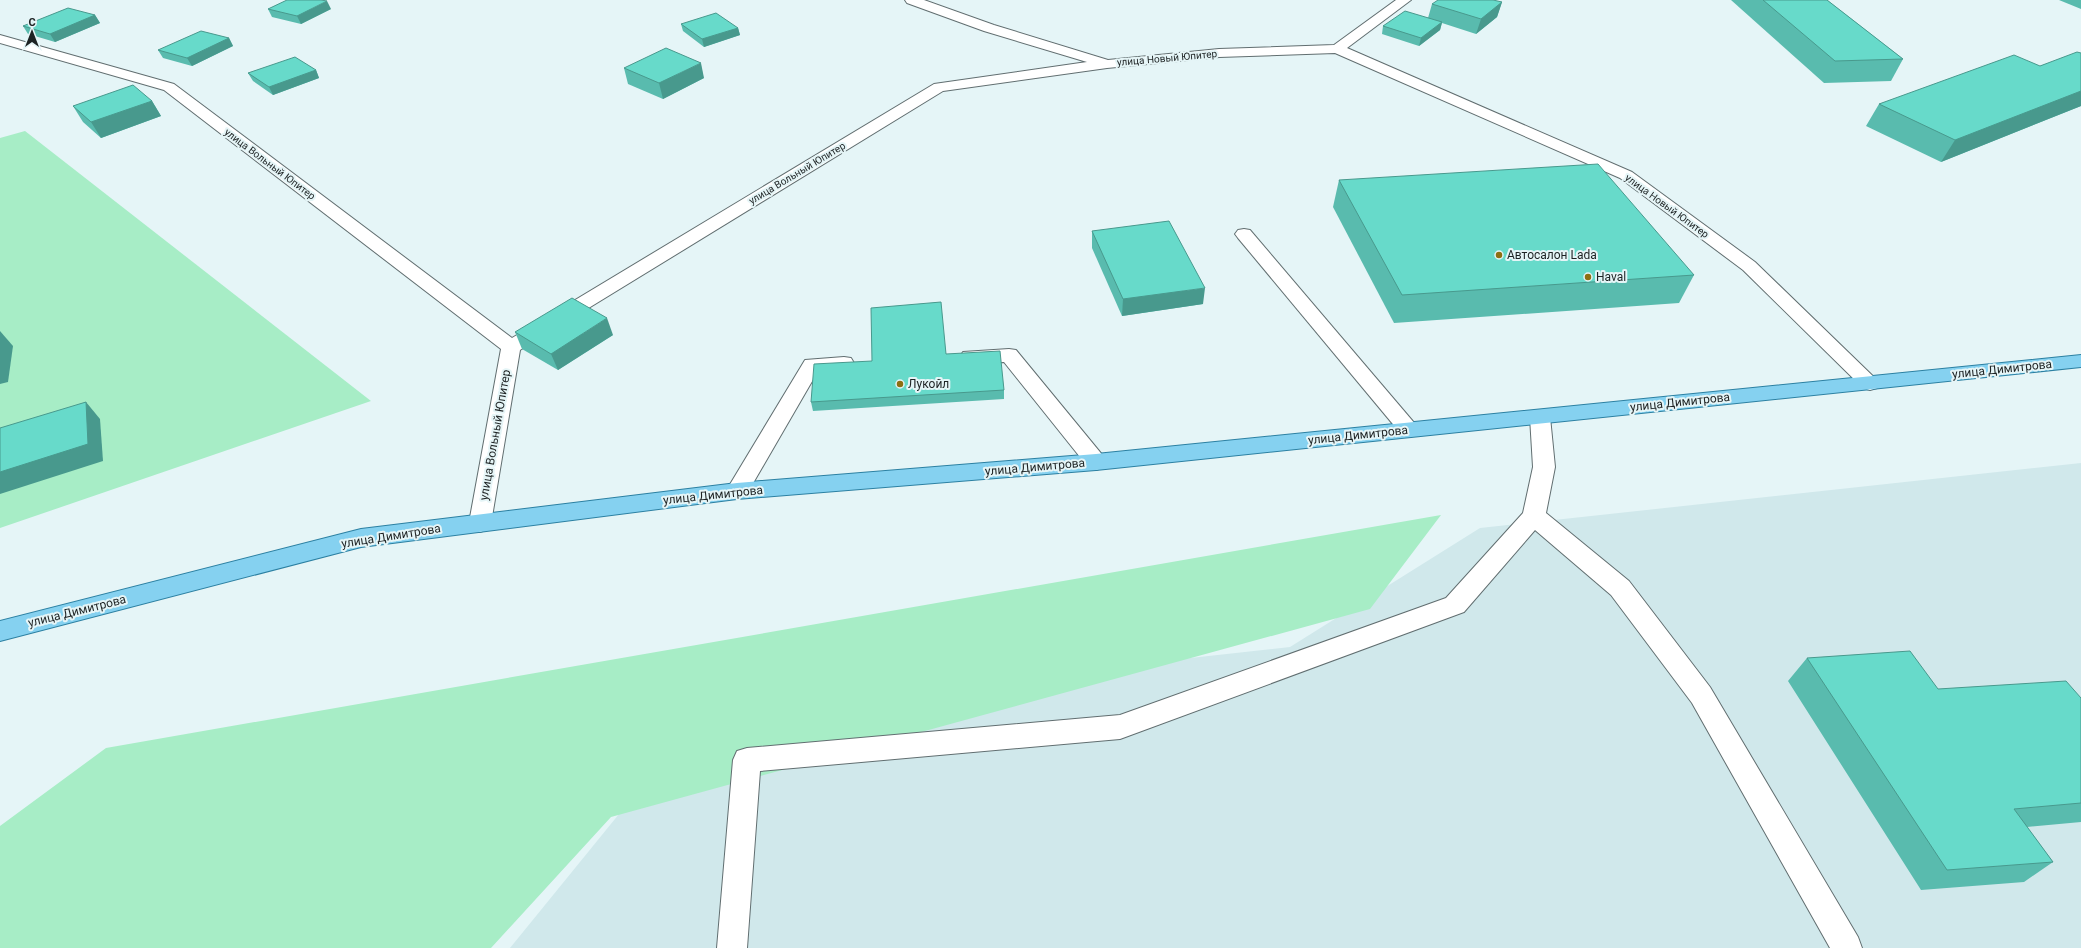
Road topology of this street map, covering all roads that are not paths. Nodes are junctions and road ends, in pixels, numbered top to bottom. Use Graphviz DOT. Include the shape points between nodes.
graph roads {
  1 [pos="912,0"];
  2 [pos="1404,0"];
  3 [pos="0,39"];
  4 [pos="1337,49"];
  5 [pos="1107,64"];
  6 [pos="1244,234"];
  7 [pos="510,347"];
  8 [pos="954,358"];
  9 [pos="2081,361"];
  10 [pos="865,362"];
  11 [pos="1870,383"];
  12 [pos="1540,417"];
  13 [pos="1409,430"];
  14 [pos="1096,462"];
  15 [pos="736,491"];
  16 [pos="1534,516"];
  17 [pos="480,523"];
  18 [pos="0,631"];
  19 [pos="732,948"];
  20 [pos="1847,948"];
  1 -- 5 [label="street, улица Новый Юпитер" via="989,28"];
  2 -- 4 [label="street"];
  3 -- 7 [label="street, улица Вольный Юпитер" via="168,87"];
  4 -- 5 [label="street, улица Новый Юпитер" via="1219,53"];
  4 -- 11 [label="street, улица Новый Юпитер" via="1626,175 1749,266"];
  5 -- 7 [label="street, улица Вольный Юпитер" via="939,87"];
  6 -- 13 [label="street"];
  7 -- 17 [label="street, улица Вольный Юпитер"];
  8 -- 14 [label="street" via="1009,355"];
  9 -- 11 [label="main road, улица Димитрова"];
  10 -- 15 [label="street" via="812,365"];
  11 -- 12 [label="main road, улица Димитрова"];
  12 -- 13 [label="main road, улица Димитрова"];
  12 -- 16 [label="street" via="1544,467"];
  13 -- 14 [label="main road, улица Димитрова"];
  14 -- 15 [label="main road, улица Димитрова"];
  15 -- 17 [label="main road, улица Димитрова"];
  16 -- 19 [label="street" via="1455,604 1120,727 747,760"];
  16 -- 20 [label="street" via="1620,588 1701,695"];
  17 -- 18 [label="main road, улица Димитрова" via="361,538"];
}
